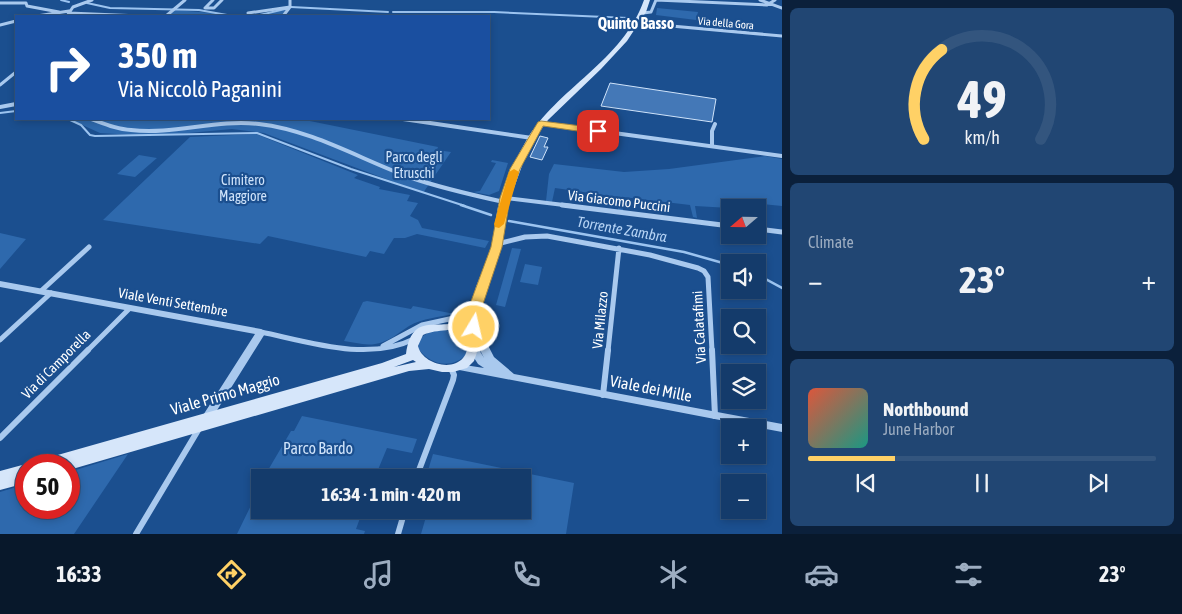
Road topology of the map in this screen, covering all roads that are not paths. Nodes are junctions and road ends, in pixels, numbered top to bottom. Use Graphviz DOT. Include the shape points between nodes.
graph roads {
  1 [pos="92,0"];
  2 [pos="185,0"];
  3 [pos="207,0"];
  4 [pos="213,0"];
  5 [pos="221,0"];
  6 [pos="290,0"];
  7 [pos="647,0"];
  8 [pos="656,0"];
  9 [pos="760,0"];
  10 [pos="765,0"];
  11 [pos="0,3"];
  12 [pos="772,3"];
  13 [pos="290,7"];
  14 [pos="782,8"];
  15 [pos="59,12"];
  16 [pos="643,12"];
  17 [pos="68,13"];
  18 [pos="248,13"];
  19 [pos="42,15"];
  20 [pos="116,15"];
  21 [pos="167,15"];
  22 [pos="284,15"];
  23 [pos="15,21"];
  24 [pos="638,22"];
  25 [pos="0,25"];
  26 [pos="782,36"];
  27 [pos="15,73"];
  28 [pos="0,85"];
  29 [pos="15,104"];
  30 [pos="0,106"];
  31 [pos="601,116"];
  32 [pos="93,120"];
  33 [pos="410,120"];
  34 [pos="541,123"];
  35 [pos="715,124"];
  36 [pos="598,131"];
  37 [pos="532,138"];
  38 [pos="712,146"];
  39 [pos="782,156"];
  40 [pos="505,200"];
  41 [pos="721,225"];
  42 [pos="766,230"];
  43 [pos="782,232"];
  44 [pos="497,244"];
  45 [pos="89,247"];
  46 [pos="619,248"];
  47 [pos="0,284"];
  48 [pos="46,292"];
  49 [pos="476,304"];
  50 [pos="130,308"];
  51 [pos="446,326"];
  52 [pos="474,327"];
  53 [pos="261,332"];
  54 [pos="0,340"];
  55 [pos="413,344"];
  56 [pos="473,346"];
  57 [pos="375,349"];
  58 [pos="430,365"];
  59 [pos="454,368"];
  60 [pos="513,377"];
  61 [pos="603,395"];
  62 [pos="715,416"];
  63 [pos="204,423"];
  64 [pos="782,428"];
  65 [pos="0,438"];
  66 [pos="80,455"];
  67 [pos="80,462"];
  68 [pos="419,469"];
  69 [pos="15,472"];
  70 [pos="0,476"];
  71 [pos="15,481"];
  72 [pos="0,485"];
  73 [pos="402,519"];
  74 [pos="136,534"];
  75 [pos="398,534"];
  1 -- 17 [label="street" via="74,6"];
  2 -- 21 [label="street"];
  3 -- 4 [label="street"];
  4 -- 5 [label="street"];
  4 -- 5 [label="street" via="205,8 214,8"];
  6 -- 13 [label="street"];
  7 -- 16 [label="main road"];
  8 -- 12 [label="street"];
  8 -- 16 [label="street" via="650,13"];
  9 -- 12 [label="street"];
  10 -- 12 [label="street"];
  11 -- 15 [label="street" via="26,3 27,6"];
  12 -- 14 [label="street"];
  13 -- 18 [label="street"];
  13 -- 22 [label="street"];
  15 -- 17 [label="street"];
  15 -- 19 [label="street"];
  16 -- 24 [label="main road"];
  17 -- 20 [label="street"];
  23 -- 25 [label="street"];
  24 -- 26 [label="street, Via della Gora"];
  24 -- 34 [label="main road" via="609,56"];
  27 -- 28 [label="street"];
  29 -- 30 [label="street"];
  31 -- 36 [label="street"];
  32 -- 40 [label="street, Via Giacomo Puccini" via="127,131 228,123 264,125 296,133 437,186"];
  33 -- 37 [label="street"];
  34 -- 36 [label="street"];
  34 -- 37 [label="main road"];
  35 -- 38 [label="street"];
  36 -- 38 [label="street"];
  37 -- 40 [label="main road" via="515,169"];
  38 -- 39 [label="street"];
  40 -- 41 [label="street, Via Giacomo Puccini"];
  40 -- 44 [label="main road"];
  42 -- 43 [label="street"];
  44 -- 46 [label="street, Via Calatafimi" via="539,236"];
  44 -- 49 [label="main road"];
  45 -- 48 [label="street"];
  46 -- 61 [label="street, Via Milazzo"];
  46 -- 62 [label="street, Via Calatafimi" via="694,266 707,274"];
  47 -- 48 [label="street, Viale Venti Settembre"];
  48 -- 50 [label="street, Viale Venti Settembre"];
  48 -- 54 [label="street"];
  49 -- 51 [label="main road" via="465,322"];
  49 -- 52 [label="main road"];
  49 -- 57 [label="street" via="463,316 422,324 400,339"];
  50 -- 53 [label="street, Viale Venti Settembre"];
  50 -- 65 [label="street, Via di Camporella"];
  51 -- 55 [label="main road" via="425,329"];
  51 -- 56 [label="main road" via="461,331"];
  52 -- 56 [label="main road"];
  52 -- 60 [label="street" via="490,359"];
  53 -- 57 [label="street, Viale Venti Settembre" via="341,347"];
  53 -- 63 [label="street"];
  55 -- 57 [label="street"];
  55 -- 58 [label="main road" via="418,358"];
  55 -- 63 [label="main road, Viale Primo Maggio" via="410,357"];
  56 -- 59 [label="main road" via="466,362"];
  56 -- 60 [label="street" via="482,362"];
  58 -- 59 [label="main road"];
  58 -- 63 [label="main road, Viale Primo Maggio" via="409,367"];
  59 -- 60 [label="street"];
  59 -- 68 [label="street" via="453,380"];
  60 -- 61 [label="street, Viale dei Mille"];
  61 -- 62 [label="street, Viale dei Mille"];
  62 -- 64 [label="street, Viale dei Mille"];
  63 -- 66 [label="main road, Viale Primo Maggio"];
  63 -- 67 [label="main road, Viale Primo Maggio"];
  63 -- 74 [label="street"];
  69 -- 70 [label="main road"];
  71 -- 72 [label="main road"];
  73 -- 75 [label="street"];
}
